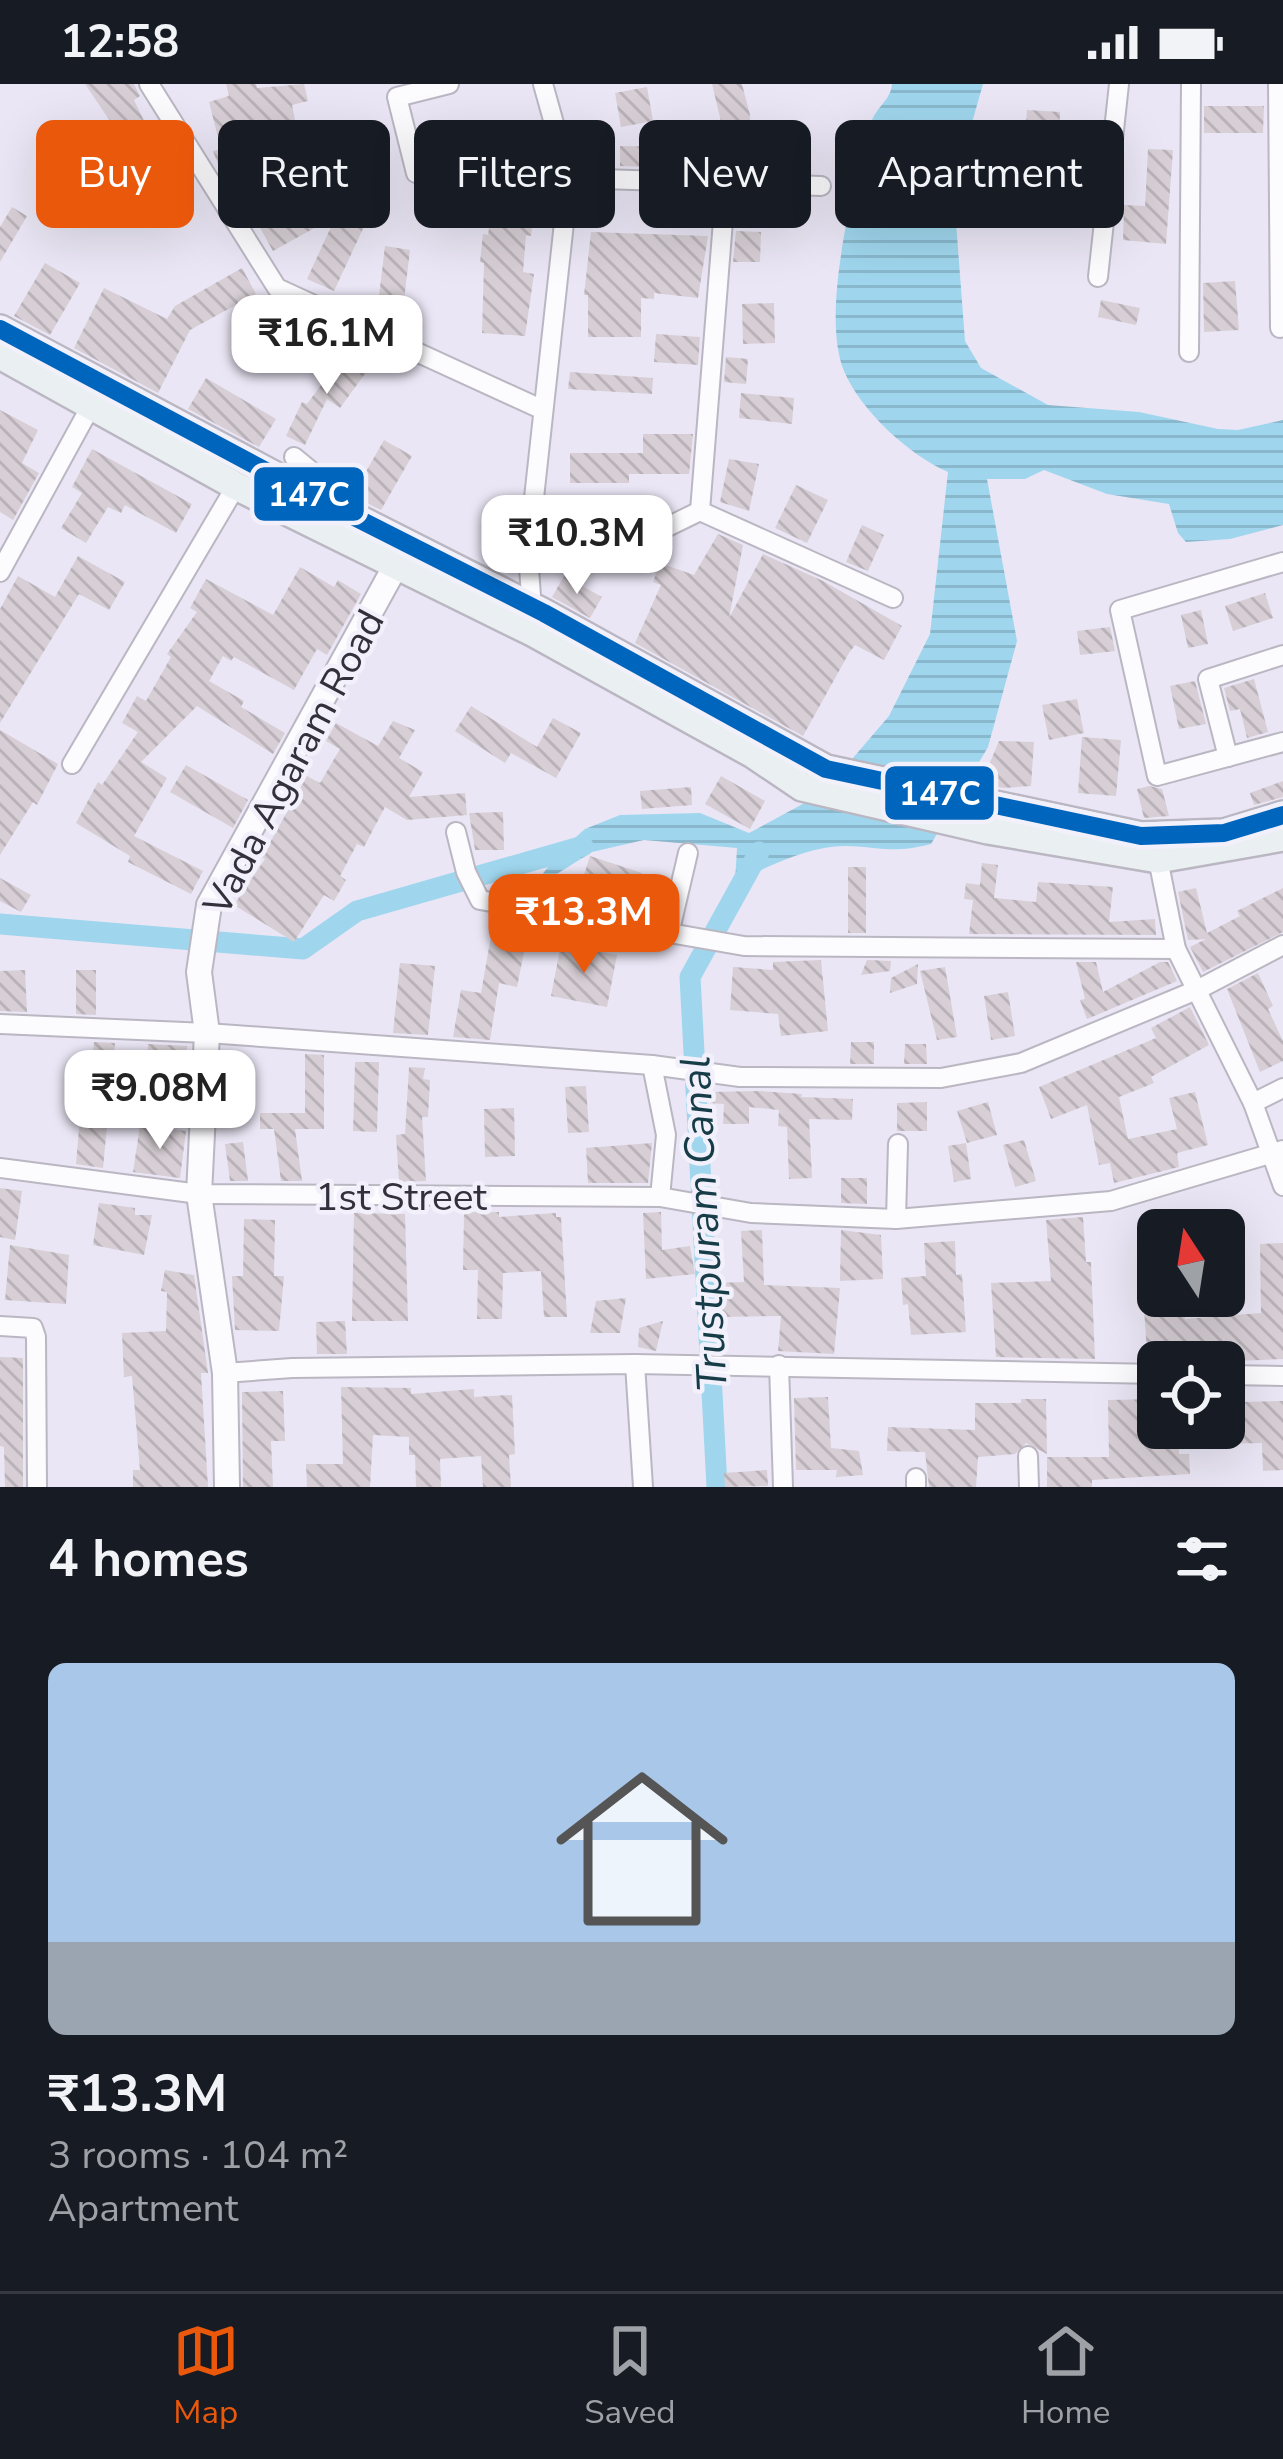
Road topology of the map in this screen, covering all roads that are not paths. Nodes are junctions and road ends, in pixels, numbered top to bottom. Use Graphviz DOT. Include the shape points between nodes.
graph roads {
  1 [pos="149,84"];
  2 [pos="449,84"];
  3 [pos="543,84"];
  4 [pos="1119,84"];
  5 [pos="1191,84"];
  6 [pos="1278,84"];
  7 [pos="553,120"];
  8 [pos="414,164"];
  9 [pos="811,186"];
  10 [pos="821,186"];
  11 [pos="563,228"];
  12 [pos="722,228"];
  13 [pos="1098,277"];
  14 [pos="1280,328"];
  15 [pos="0,329"];
  16 [pos="1189,352"];
  17 [pos="0,355"];
  18 [pos="72,381"];
  19 [pos="92,404"];
  20 [pos="541,409"];
  21 [pos="294,457"];
  22 [pos="236,486"];
  23 [pos="308,494"];
  24 [pos="700,511"];
  25 [pos="528,554"];
  26 [pos="402,555"];
  27 [pos="1283,562"];
  28 [pos="0,572"];
  29 [pos="893,598"];
  30 [pos="533,621"];
  31 [pos="1283,655"];
  32 [pos="1283,742"];
  33 [pos="1228,757"];
  34 [pos="72,764"];
  35 [pos="1283,815"];
  36 [pos="986,817"];
  37 [pos="456,832"];
  38 [pos="1283,837"];
  39 [pos="688,853"];
  40 [pos="1158,859"];
  41 [pos="669,934"];
  42 [pos="1283,945"];
  43 [pos="1176,949"];
  44 [pos="1199,989"];
  45 [pos="0,1024"];
  46 [pos="207,1034"];
  47 [pos="652,1065"];
  48 [pos="1283,1088"];
  49 [pos="1253,1103"];
  50 [pos="898,1144"];
  51 [pos="1277,1152"];
  52 [pos="0,1168"];
  53 [pos="1283,1186"];
  54 [pos="199,1195"];
  55 [pos="660,1197"];
  56 [pos="896,1219"];
  57 [pos="0,1326"];
  58 [pos="635,1364"];
  59 [pos="779,1365"];
  60 [pos="225,1373"];
  61 [pos="1137,1374"];
  62 [pos="1245,1375"];
  63 [pos="1283,1376"];
  64 [pos="1028,1456"];
  65 [pos="37,1487"];
  66 [pos="227,1487"];
  67 [pos="643,1487"];
  68 [pos="783,1487"];
  69 [pos="1029,1487"];
  1 -- 20 [label="street" via="277,289"];
  2 -- 8 [label="street" via="397,97"];
  3 -- 7 [label="street"];
  4 -- 13 [label="street"];
  5 -- 16 [label="street"];
  6 -- 14 [label="street"];
  9 -- 10 [label="street"];
  11 -- 20 [label="street"];
  12 -- 24 [label="street"];
  15 -- 18 [label="main road"];
  17 -- 18 [label="main road"];
  18 -- 19 [label="main road"];
  18 -- 23 [label="main road"];
  19 -- 22 [label="main road"];
  19 -- 28 [label="street"];
  20 -- 25 [label="street"];
  21 -- 23 [label="street" via="311,471"];
  22 -- 26 [label="main road"];
  22 -- 34 [label="street"];
  23 -- 26 [label="main road"];
  24 -- 25 [label="street" via="620,550"];
  24 -- 29 [label="street"];
  25 -- 30 [label="street"];
  26 -- 30 [label="main road"];
  26 -- 46 [label="street, Vada Agaram Road" via="208,905 200,972"];
  27 -- 33 [label="street" via="1120,610 1157,776"];
  30 -- 36 [label="main road" via="826,770"];
  30 -- 36 [label="main road" via="802,787"];
  31 -- 33 [label="street" via="1208,679"];
  32 -- 33 [label="street"];
  35 -- 36 [label="main road" via="1224,833 1157,837"];
  36 -- 40 [label="main road"];
  37 -- 41 [label="street" via="474,894 495,905"];
  38 -- 40 [label="main road"];
  39 -- 41 [label="street"];
  40 -- 43 [label="street"];
  41 -- 43 [label="street" via="744,946"];
  42 -- 44 [label="street"];
  43 -- 44 [label="street"];
  44 -- 47 [label="street" via="1021,1063 941,1078 740,1077"];
  44 -- 49 [label="street"];
  45 -- 46 [label="street"];
  46 -- 47 [label="street"];
  46 -- 54 [label="street, Vada Agaram Road"];
  47 -- 55 [label="street" via="666,1135"];
  48 -- 49 [label="street"];
  49 -- 51 [label="street"];
  50 -- 56 [label="street"];
  51 -- 53 [label="street"];
  51 -- 56 [label="street, 1st Street" via="1111,1201"];
  52 -- 54 [label="street, 1st Street"];
  54 -- 55 [label="street, 1st Street"];
  54 -- 60 [label="street, Vada Agaram Road"];
  55 -- 56 [label="street, 1st Street" via="751,1213"];
  57 -- 65 [label="street" via="26,1326 36,1337"];
  58 -- 59 [label="street"];
  58 -- 60 [label="street"];
  58 -- 67 [label="street"];
  59 -- 61 [label="street"];
  59 -- 68 [label="street"];
  60 -- 66 [label="street, Vada Agaram Road"];
  62 -- 63 [label="street"];
  64 -- 69 [label="street"];
}
